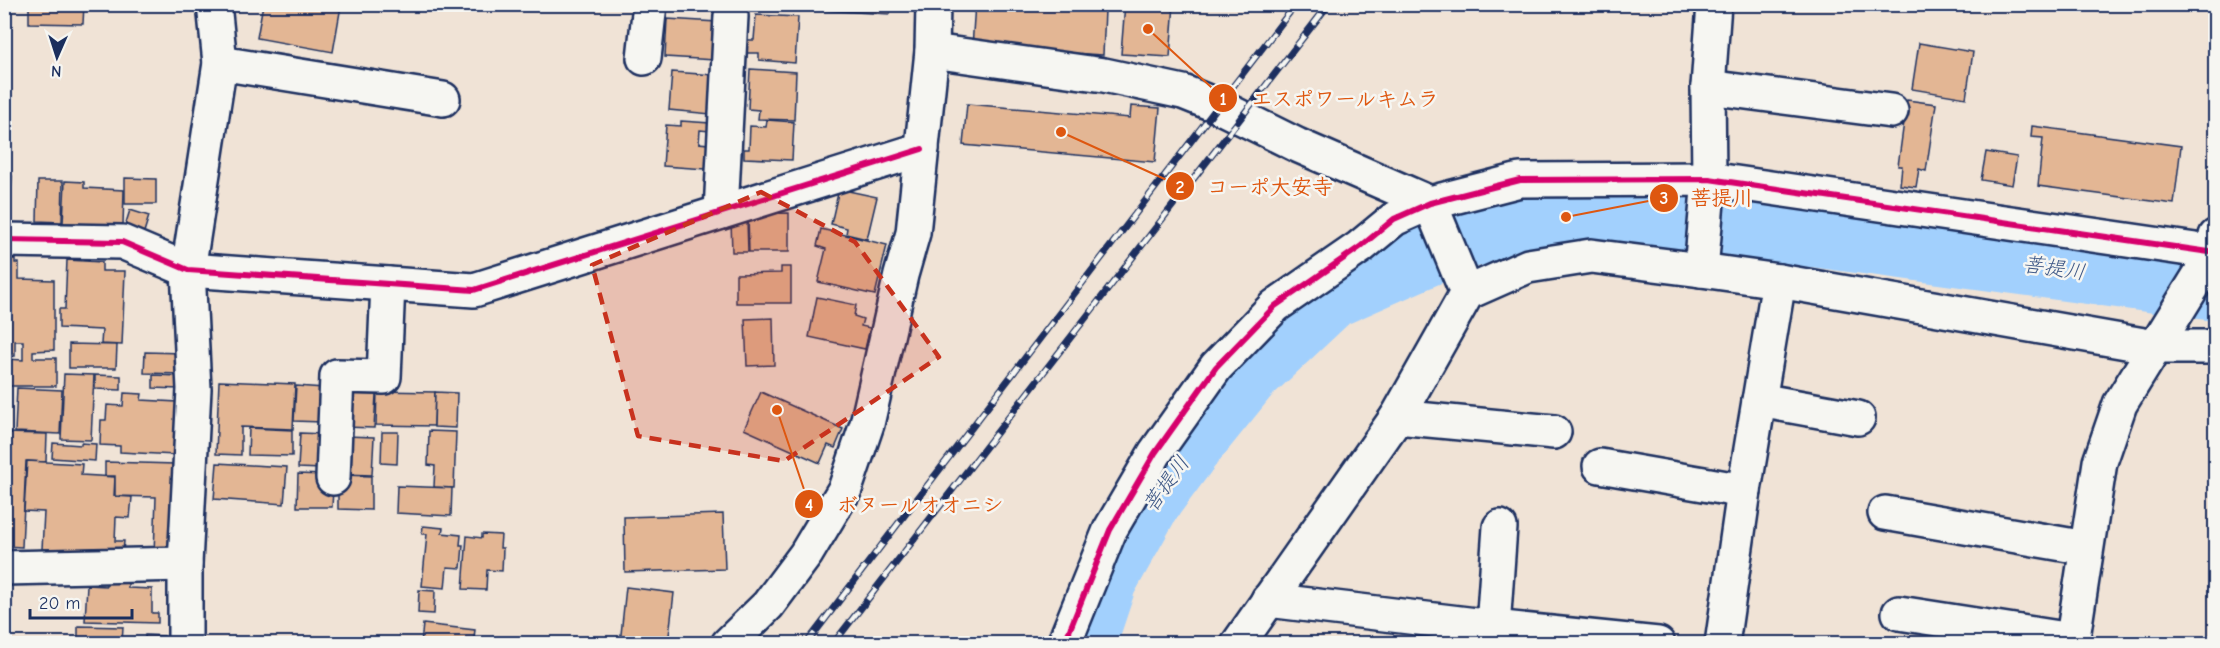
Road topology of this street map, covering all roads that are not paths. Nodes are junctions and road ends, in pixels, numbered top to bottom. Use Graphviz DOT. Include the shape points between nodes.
graph roads {
  1 [pos="214,4"];
  2 [pos="650,4"];
  3 [pos="933,4"];
  4 [pos="1714,4"];
  5 [pos="731,16"];
  6 [pos="932,51"];
  7 [pos="644,58"];
  8 [pos="220,63"];
  9 [pos="1708,87"];
  10 [pos="443,99"];
  11 [pos="1891,111"];
  12 [pos="922,149"];
  13 [pos="1708,184"];
  14 [pos="1432,207"];
  15 [pos="721,212"];
  16 [pos="4,240"];
  17 [pos="2213,251"];
  18 [pos="1701,260"];
  19 [pos="188,270"];
  20 [pos="1779,281"];
  21 [pos="388,284"];
  22 [pos="1463,285"];
  23 [pos="2161,338"];
  24 [pos="2216,347"];
  25 [pos="1760,400"];
  26 [pos="1396,417"];
  27 [pos="1858,418"];
  28 [pos="1554,432"];
  29 [pos="1600,466"];
  30 [pos="333,478"];
  31 [pos="1744,491"];
  32 [pos="1885,513"];
  33 [pos="1500,527"];
  34 [pos="2086,548"];
  35 [pos="185,564"];
  36 [pos="4,568"];
  37 [pos="1268,600"];
  38 [pos="1899,613"];
  39 [pos="1493,627"];
  40 [pos="2072,642"];
  41 [pos="185,644"];
  42 [pos="728,644"];
  43 [pos="1064,644"];
  44 [pos="1238,644"];
  45 [pos="1658,644"];
  46 [pos="1722,644"];
  1 -- 8 [label="street"];
  2 -- 7 [label="street"];
  3 -- 6 [label="street"];
  4 -- 9 [label="street"];
  5 -- 15 [label="street"];
  6 -- 12 [label="street"];
  6 -- 14 [label="street" via="1104,75 1183,92"];
  8 -- 10 [label="street"];
  8 -- 19 [label="street"];
  9 -- 11 [label="street"];
  9 -- 13 [label="street"];
  12 -- 15 [label="street"];
  12 -- 42 [label="street" via="913,233 867,424 845,489 806,554 768,605"];
  13 -- 14 [label="street" via="1520,180"];
  13 -- 17 [label="street"];
  13 -- 18 [label="street"];
  14 -- 22 [label="street"];
  14 -- 43 [label="street" via="1394,219 1275,306 1216,367 1155,453 1110,530"];
  15 -- 21 [label="street" via="474,290"];
  16 -- 19 [label="street" via="122,242"];
  17 -- 23 [label="street"];
  18 -- 20 [label="street"];
  18 -- 22 [label="street" via="1591,256 1528,266"];
  19 -- 21 [label="street"];
  19 -- 35 [label="street" via="194,389"];
  20 -- 23 [label="street"];
  20 -- 25 [label="street"];
  21 -- 30 [label="street" via="384,377 337,376"];
  22 -- 26 [label="street"];
  23 -- 24 [label="street"];
  23 -- 34 [label="street" via="2120,404 2100,462"];
  25 -- 27 [label="street"];
  25 -- 31 [label="street"];
  26 -- 28 [label="street"];
  26 -- 37 [label="street"];
  29 -- 31 [label="street"];
  31 -- 46 [label="street"];
  32 -- 34 [label="street"];
  33 -- 39 [label="street"];
  34 -- 40 [label="street"];
  35 -- 36 [label="street"];
  35 -- 41 [label="street"];
  37 -- 39 [label="street"];
  37 -- 44 [label="street"];
  38 -- 40 [label="street"];
  39 -- 45 [label="street"];
}
